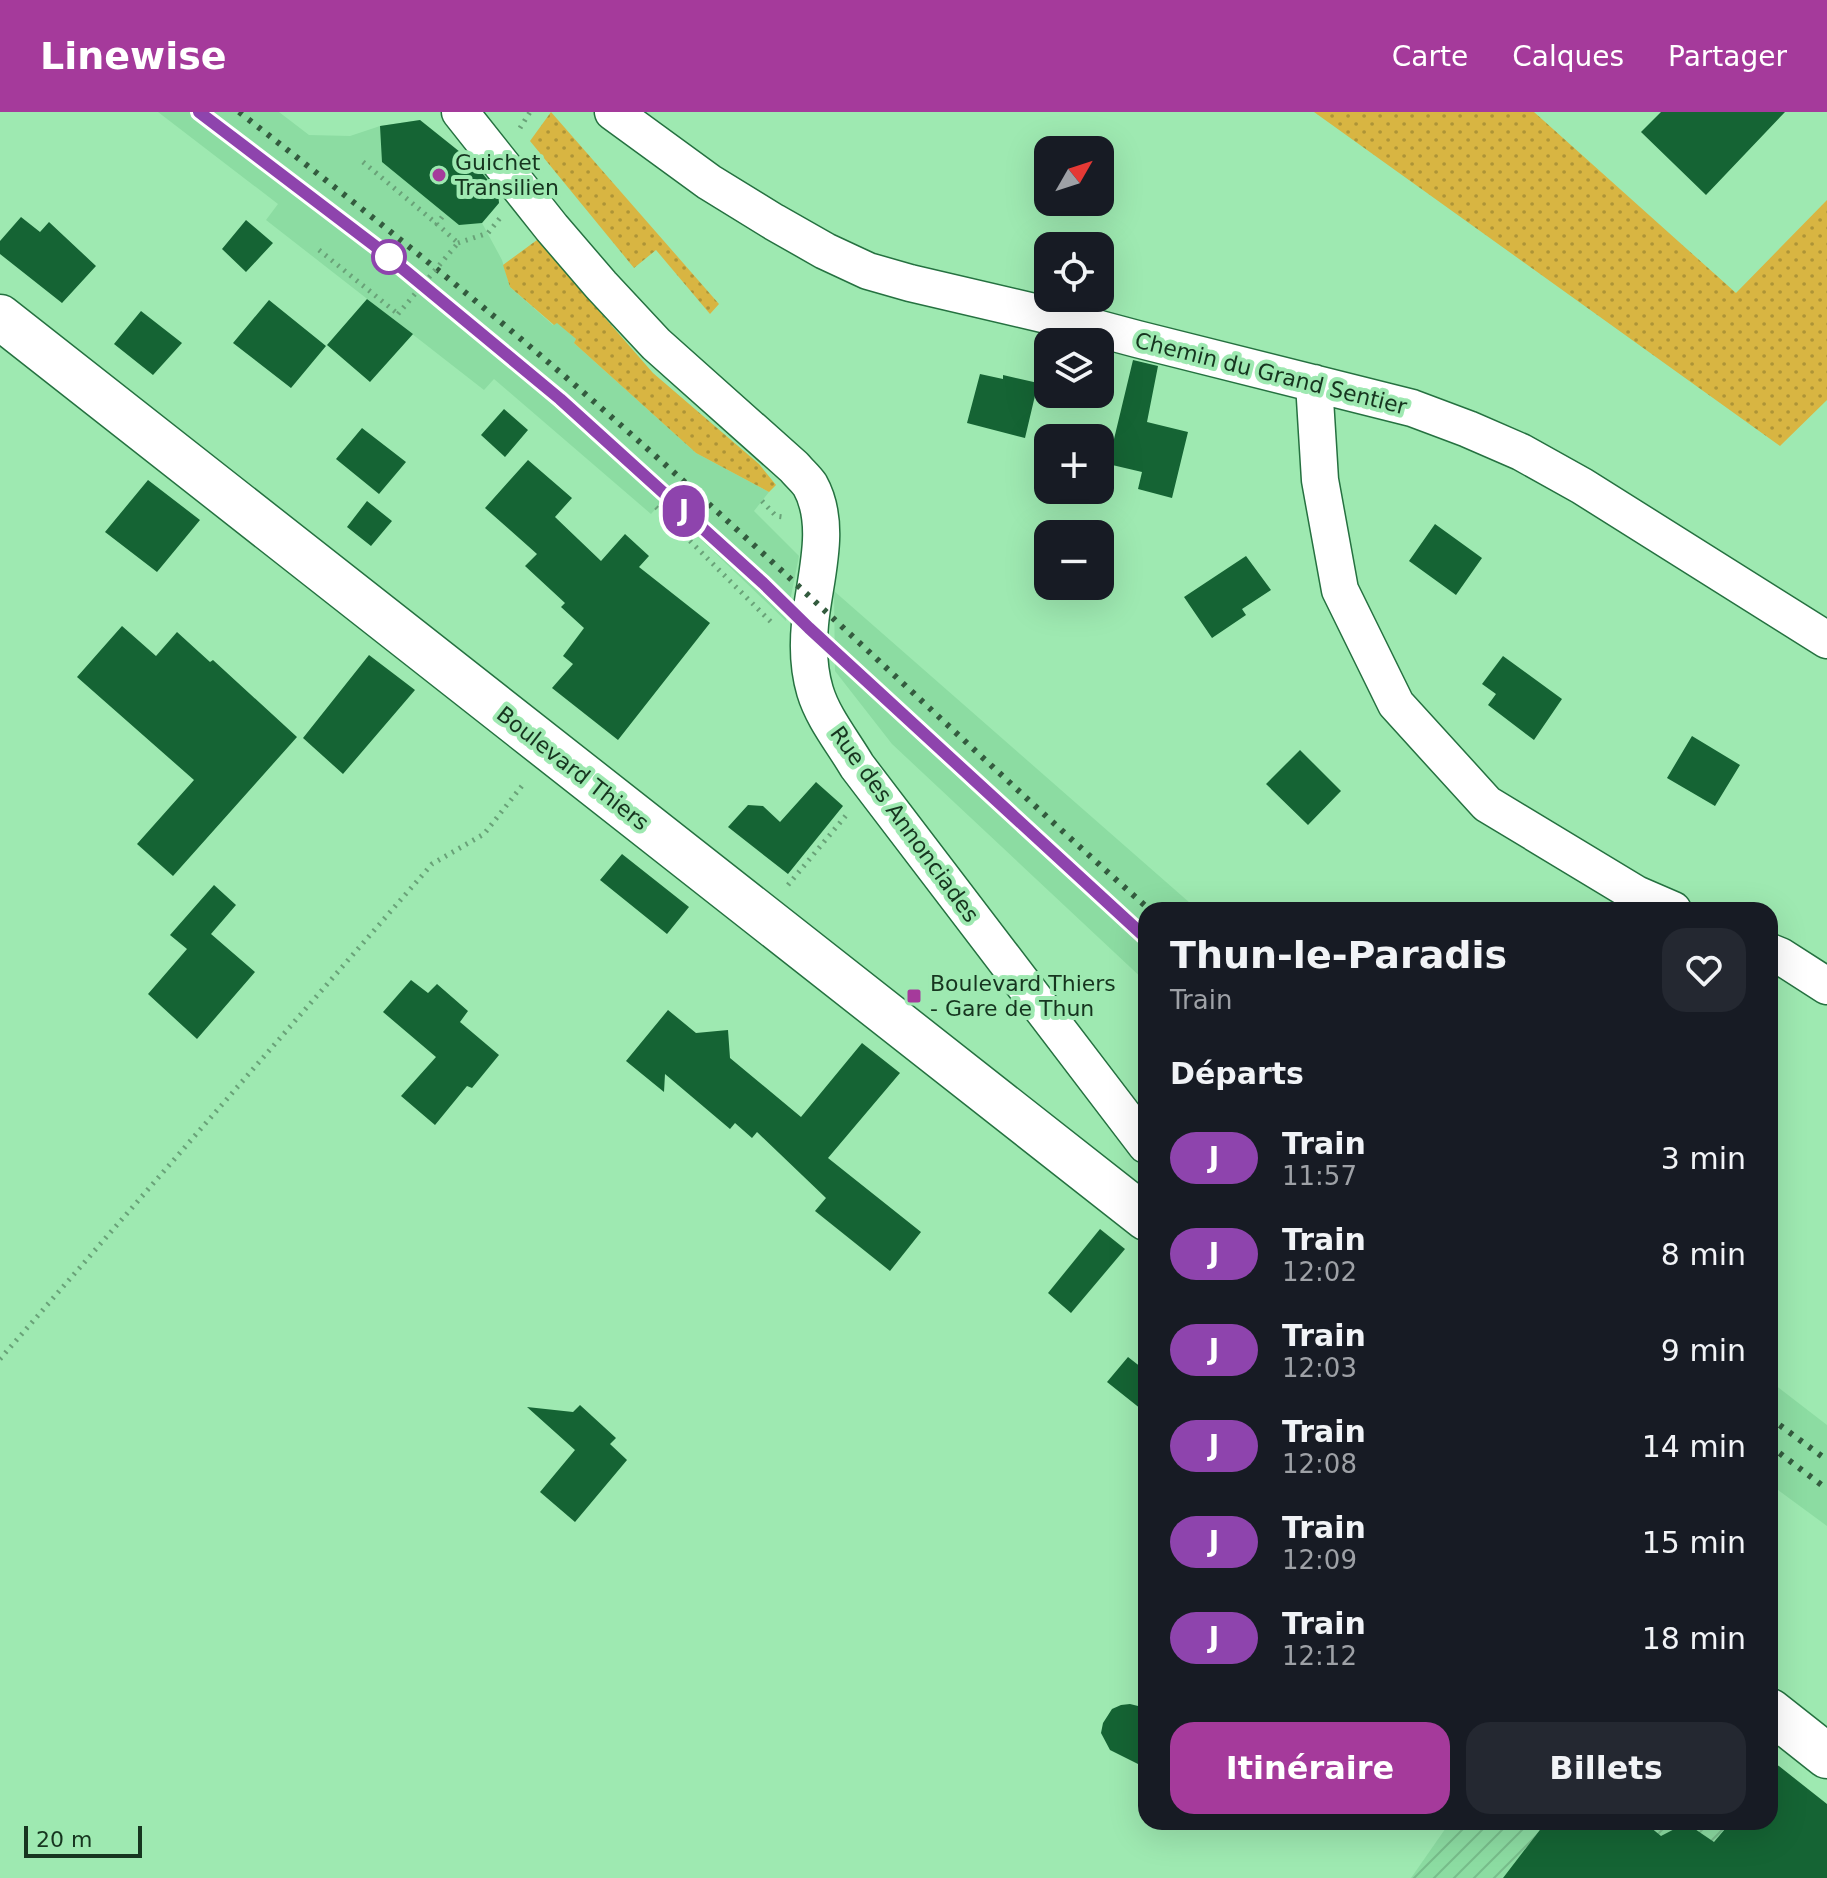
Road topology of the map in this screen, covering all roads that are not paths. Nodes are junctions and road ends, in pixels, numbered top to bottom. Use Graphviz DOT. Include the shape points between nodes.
graph roads {
  1 [pos="460,112"];
  2 [pos="613,112"];
  3 [pos="0,317"];
  4 [pos="1314,383"];
  5 [pos="1827,640"];
  6 [pos="1654,902"];
  7 [pos="1778,957"];
  8 [pos="1827,986"];
  9 [pos="1138,1135"];
  10 [pos="1138,1212"];
  11 [pos="1778,1717"];
  12 [pos="1827,1756"];
  1 -- 9 [label="street, Rue des Annonciades" via="552,228 656,344 809,484 820,519 809,628 811,661 823,711 871,785"];
  2 -- 4 [label="street, Chemin du Grand Sentier" via="709,182 868,271"];
  3 -- 10 [label="main road, Boulevard Thiers"];
  4 -- 5 [label="street, Chemin du Grand Sentier" via="1412,408 1521,452"];
  4 -- 6 [label="street" via="1320,480 1340,590 1396,704 1487,804"];
  7 -- 8 [label="street"];
  11 -- 12 [label="main road"];
}
